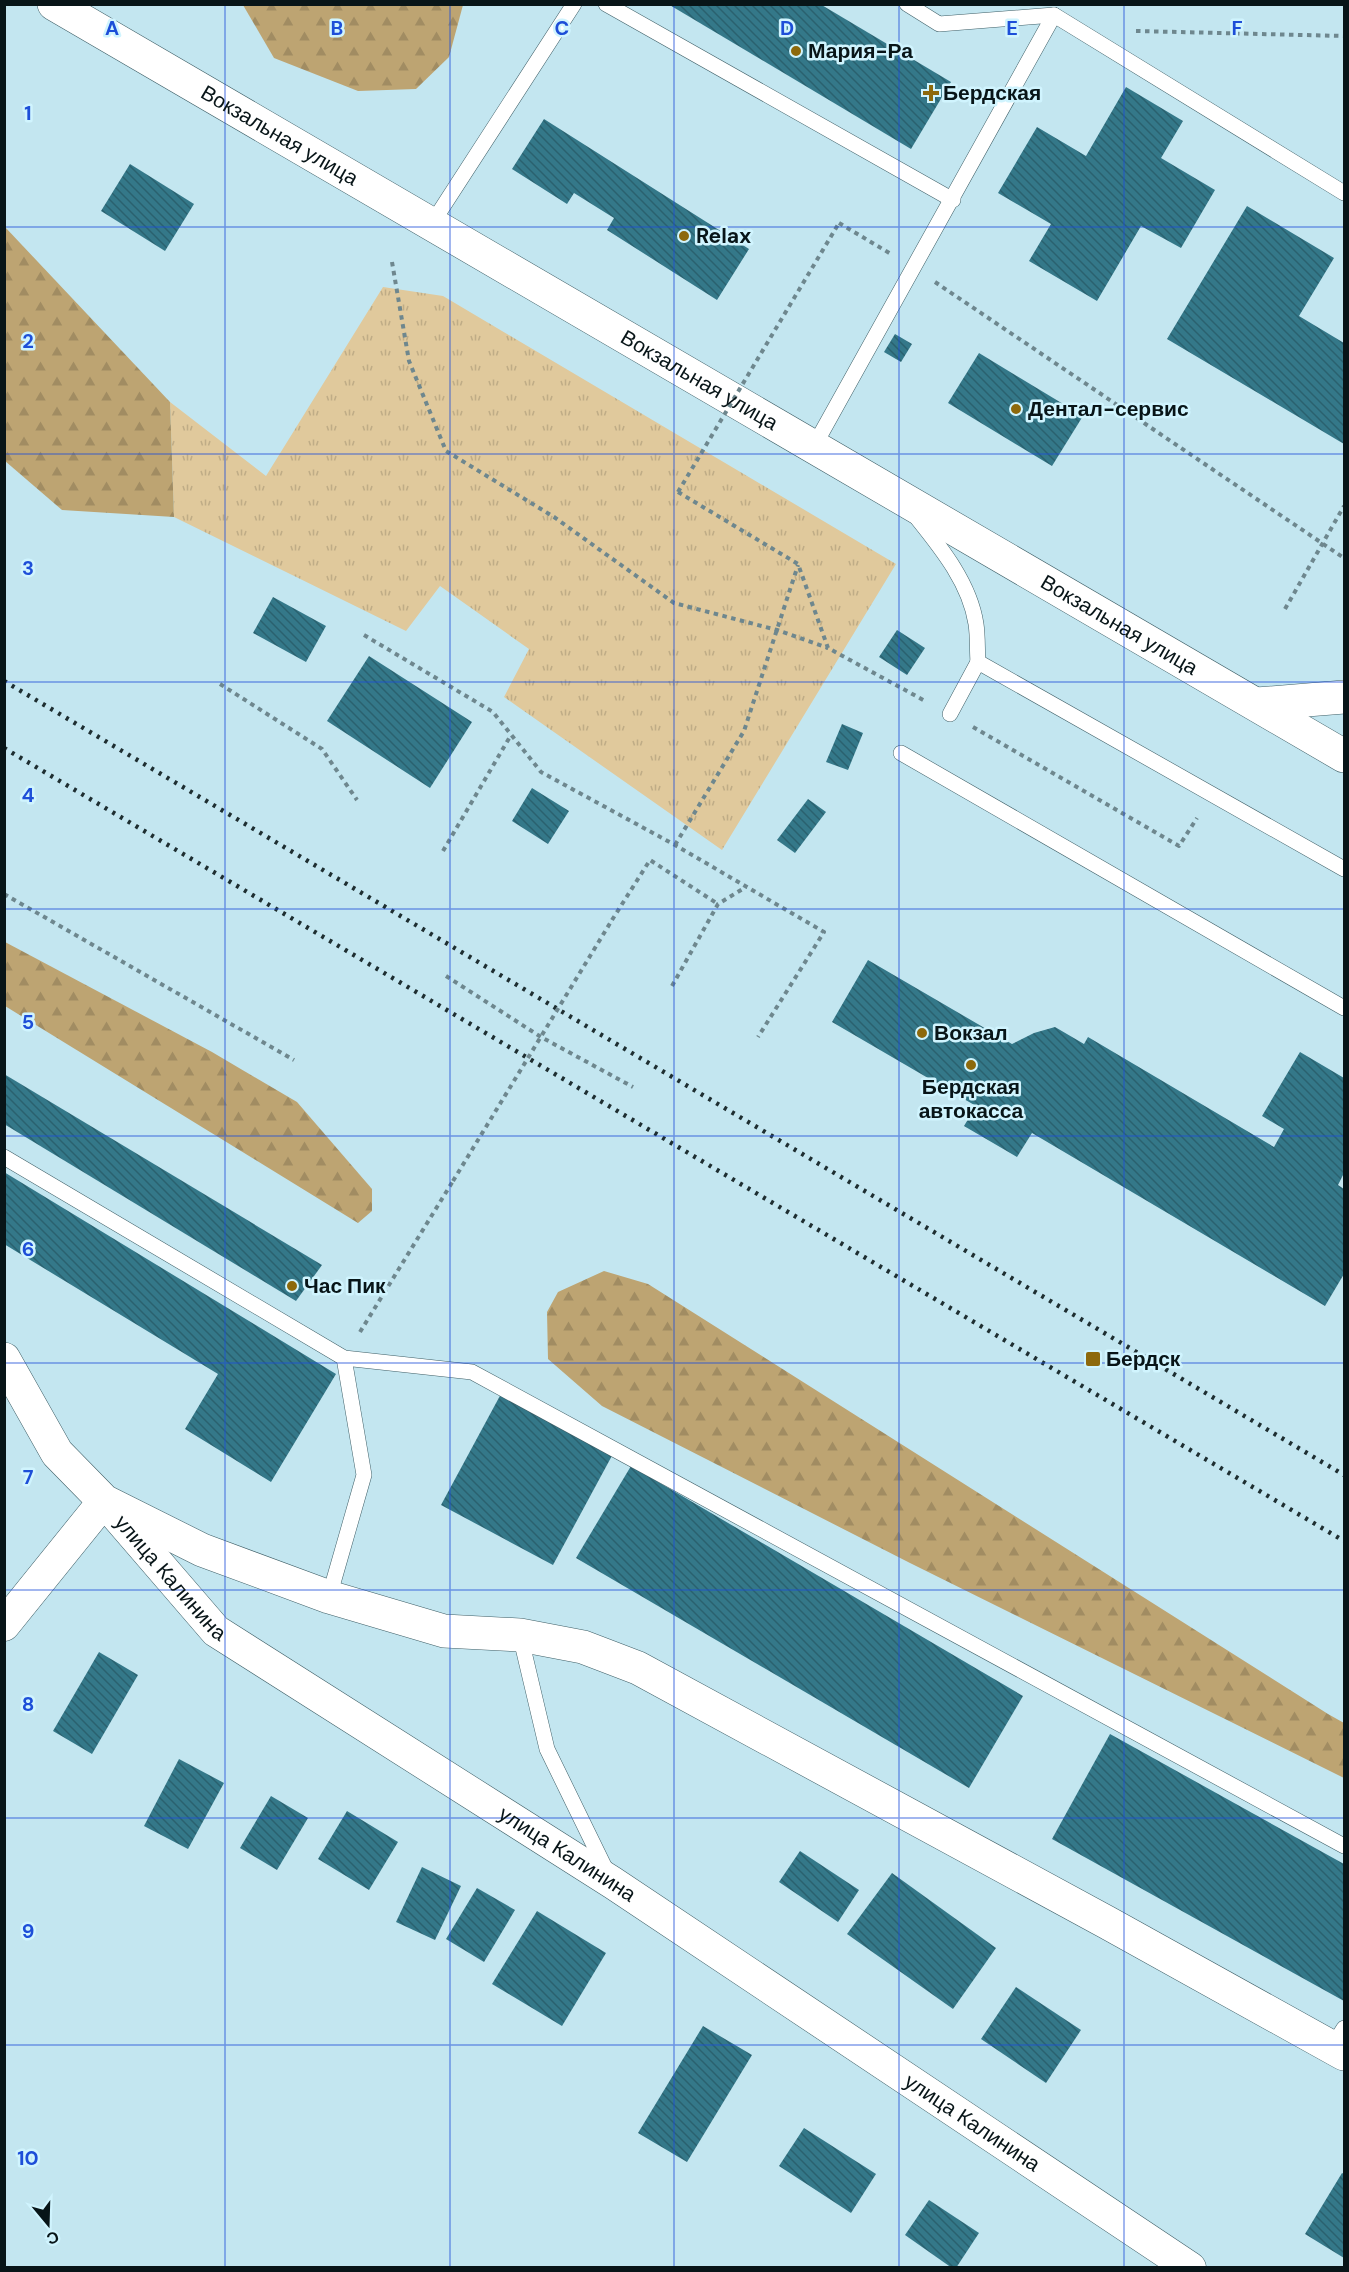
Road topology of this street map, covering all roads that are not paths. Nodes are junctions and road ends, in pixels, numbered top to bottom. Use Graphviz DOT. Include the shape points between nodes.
graph roads {
  1 [pos="54,4"];
  2 [pos="574,4"];
  3 [pos="606,4"];
  4 [pos="907,4"];
  5 [pos="1054,15"];
  6 [pos="1344,193"];
  7 [pos="952,200"];
  8 [pos="431,225"];
  9 [pos="813,448"];
  10 [pos="902,500"];
  11 [pos="978,662"];
  12 [pos="1344,697"];
  13 [pos="1257,704"];
  14 [pos="950,714"];
  15 [pos="901,753"];
  16 [pos="1344,756"];
  17 [pos="1344,869"];
  18 [pos="1344,1008"];
  19 [pos="4,1158"];
  20 [pos="344,1358"];
  21 [pos="4,1359"];
  22 [pos="104,1501"];
  23 [pos="329,1597"];
  24 [pos="4,1625"];
  25 [pos="520,1635"];
  26 [pos="1344,1846"];
  27 [pos="613,1883"];
  28 [pos="1340,2043"];
  29 [pos="1190,2268"];
  1 -- 8 [label="main road, Вокзальная улица"];
  2 -- 8 [label="lane"];
  3 -- 7 [label="lane"];
  4 -- 5 [label="lane" via="939,24"];
  5 -- 6 [label="lane"];
  5 -- 7 [label="lane"];
  7 -- 9 [label="lane"];
  8 -- 9 [label="main road, Вокзальная улица"];
  9 -- 10 [label="main road, Вокзальная улица"];
  10 -- 11 [label="lane" via="946,554 964,589 976,624"];
  10 -- 13 [label="main road, Вокзальная улица"];
  11 -- 14 [label="lane"];
  11 -- 17 [label="lane"];
  12 -- 13 [label="main road"];
  13 -- 16 [label="main road, Вокзальная улица"];
  15 -- 18 [label="lane"];
  19 -- 20 [label="lane"];
  20 -- 23 [label="lane" via="364,1475"];
  20 -- 26 [label="lane" via="472,1372"];
  21 -- 22 [label="main road" via="57,1453"];
  22 -- 23 [label="main road" via="202,1550"];
  22 -- 24 [label="street, улица Калинина"];
  22 -- 27 [label="street, улица Калинина" via="216,1632"];
  23 -- 25 [label="main road" via="444,1631"];
  25 -- 27 [label="lane" via="547,1749"];
  25 -- 28 [label="main road" via="583,1647 638,1668 1097,1917"];
  27 -- 29 [label="street, улица Калинина"];
}
